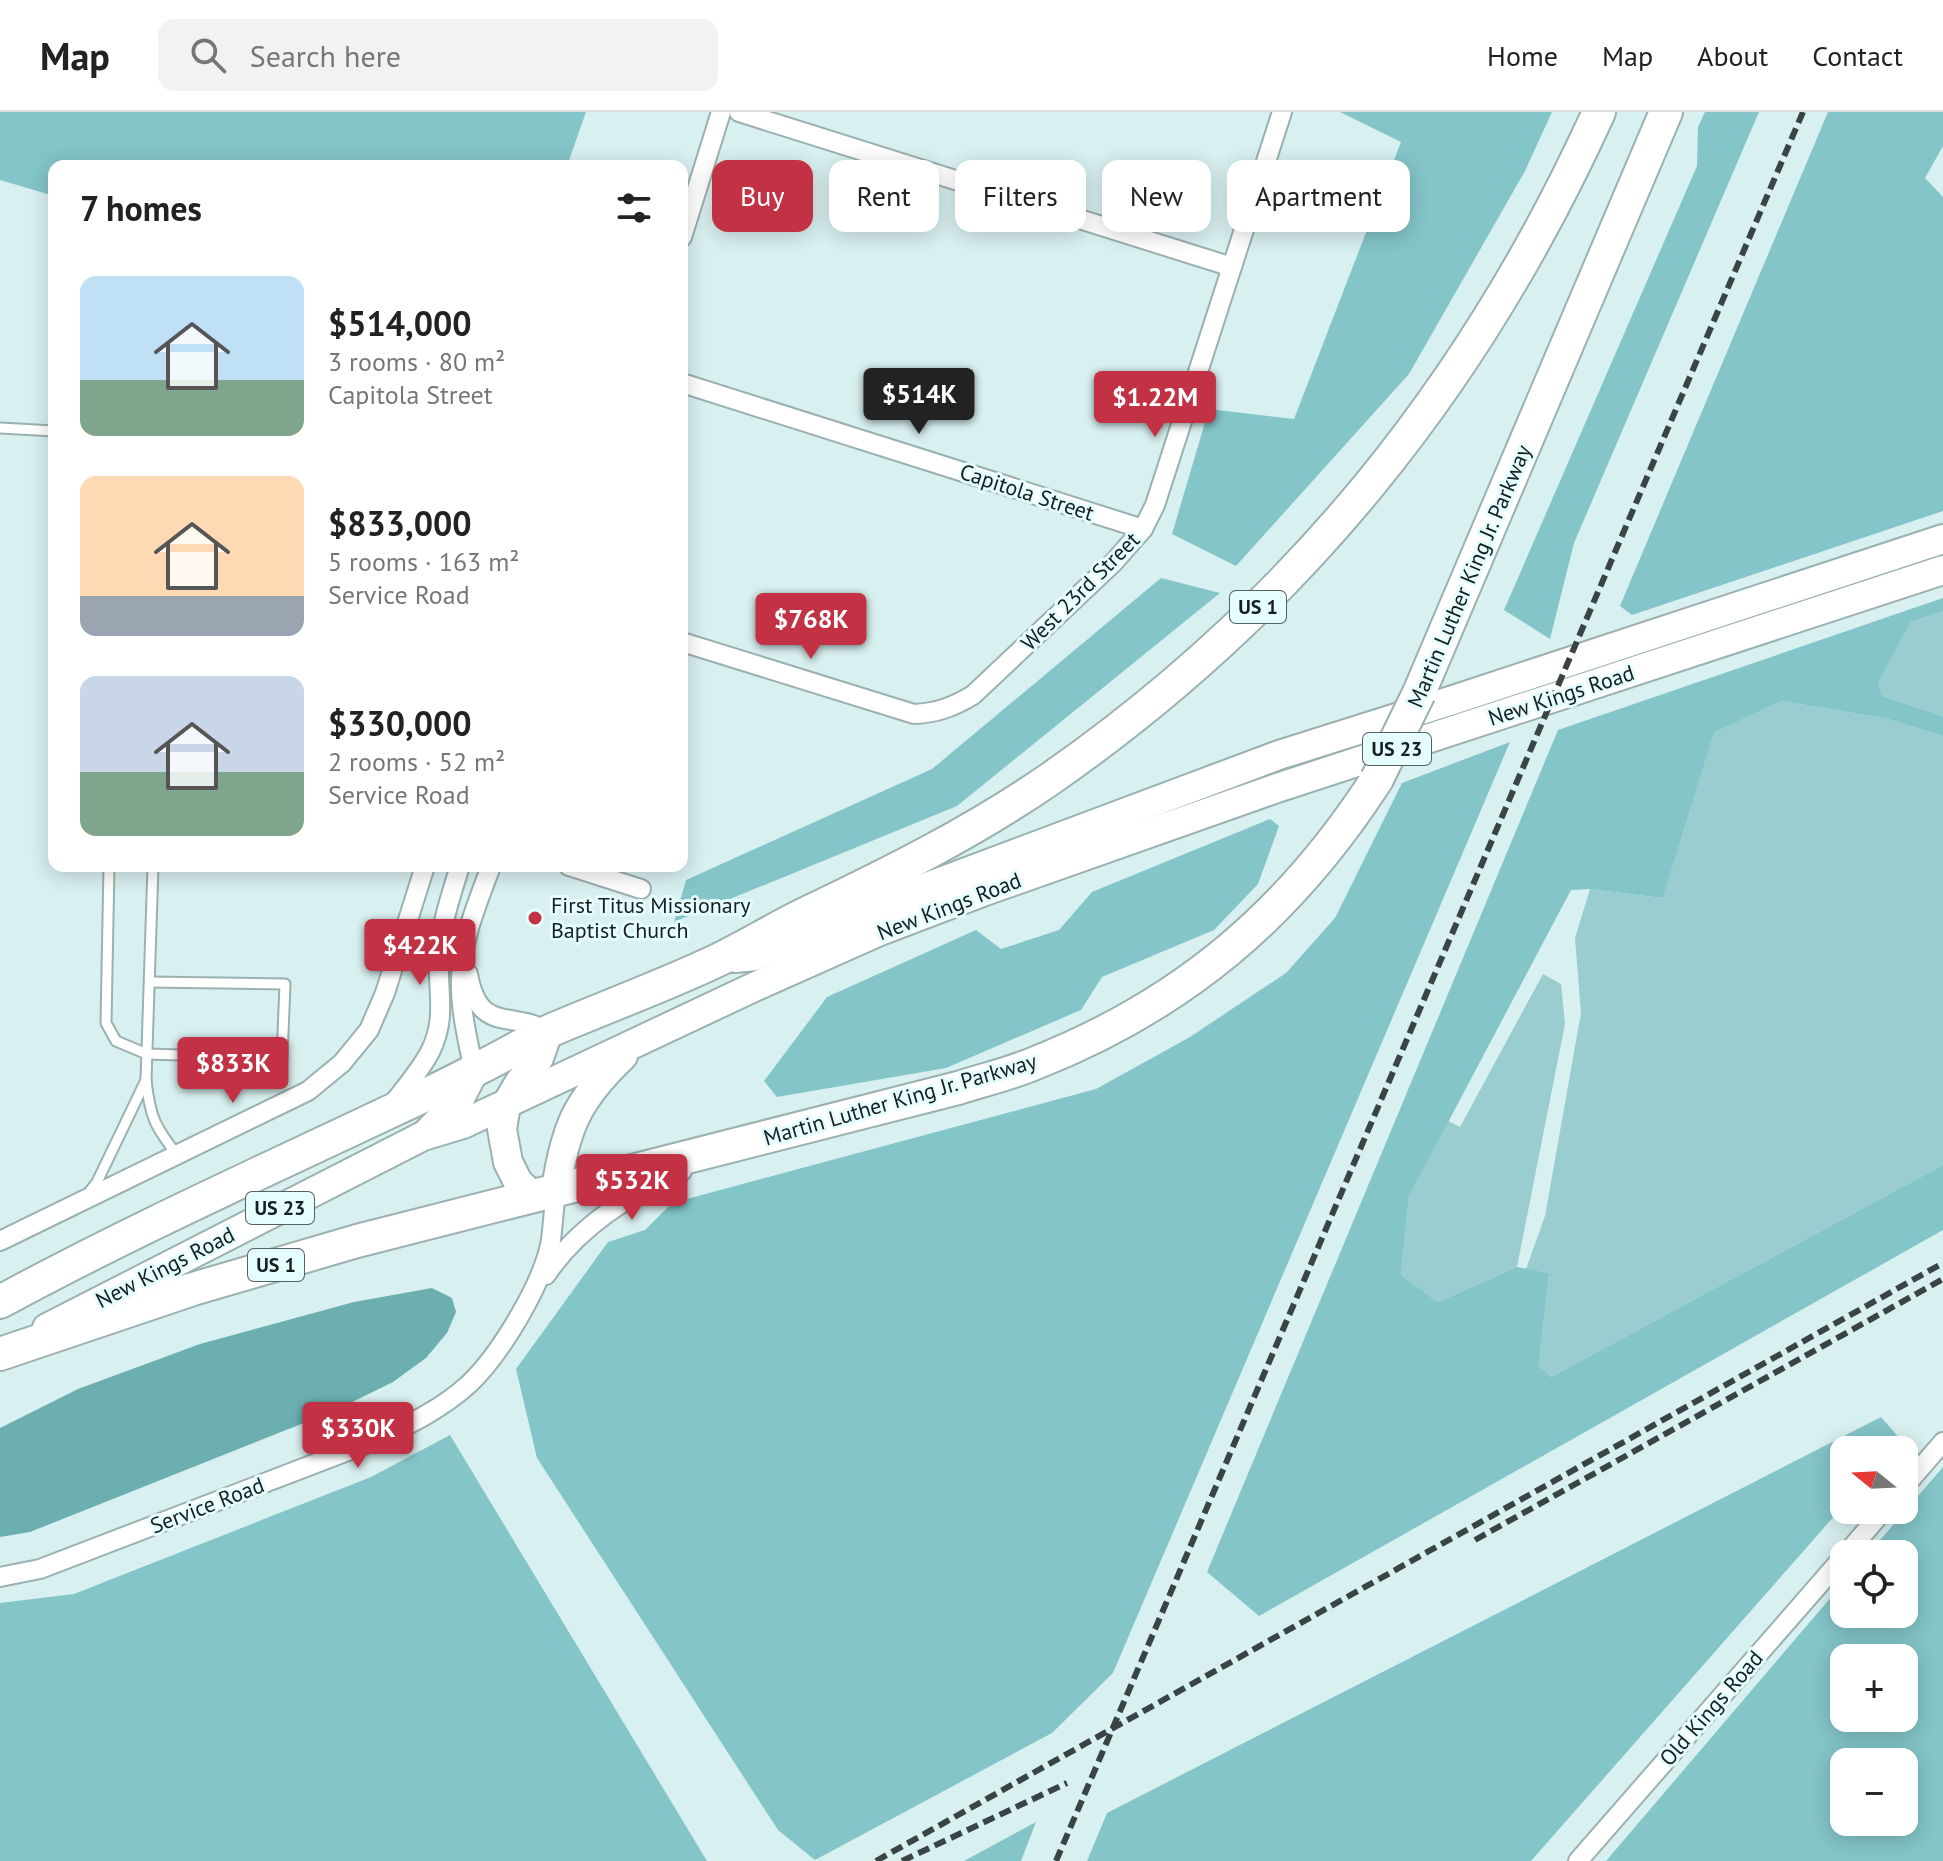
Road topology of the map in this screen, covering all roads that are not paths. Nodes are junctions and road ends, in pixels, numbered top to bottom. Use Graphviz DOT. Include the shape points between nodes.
graph roads {
  1 [pos="721,112"];
  2 [pos="739,112"];
  3 [pos="1282,112"];
  4 [pos="1599,112"];
  5 [pos="1666,112"];
  6 [pos="688,218"];
  7 [pos="1232,267"];
  8 [pos="688,385"];
  9 [pos="0,428"];
  10 [pos="48,431"];
  11 [pos="1143,529"];
  12 [pos="1943,539"];
  13 [pos="1943,570"];
  14 [pos="1668,630"];
  15 [pos="688,644"];
  16 [pos="1691,652"];
  17 [pos="1100,835"];
  18 [pos="109,872"];
  19 [pos="153,872"];
  20 [pos="423,872"];
  21 [pos="458,872"];
  22 [pos="489,872"];
  23 [pos="588,872"];
  24 [pos="641,889"];
  25 [pos="464,951"];
  26 [pos="719,960"];
  27 [pos="150,982"];
  28 [pos="548,1032"];
  29 [pos="638,1042"];
  30 [pos="147,1054"];
  31 [pos="474,1071"];
  32 [pos="146,1080"];
  33 [pos="506,1105"];
  34 [pos="386,1114"];
  35 [pos="423,1136"];
  36 [pos="744,1143"];
  37 [pos="178,1156"];
  38 [pos="544,1193"];
  39 [pos="81,1202"];
  40 [pos="0,1241"];
  41 [pos="0,1302"];
  42 [pos="524,1307"];
  43 [pos="0,1353"];
  44 [pos="1943,1442"];
  45 [pos="1918,1471"];
  46 [pos="1872,1524"];
  47 [pos="1858,1540"];
  48 [pos="1830,1572"];
  49 [pos="0,1577"];
  50 [pos="1578,1861"];
  1 -- 6 [label="street"];
  2 -- 7 [label="street"];
  3 -- 7 [label="street, West 23rd Street"];
  4 -- 26 [label="highway, US 1" via="1523,265 1451,378 1369,488 1225,640 1115,731 993,816 918,860"];
  5 -- 36 [label="highway, Martin Luther King Jr. Parkway / US 1, bridge" via="1419,693 1377,779 1324,854 1259,924 1177,991 1135,1016 1031,1065"];
  7 -- 11 [label="street, West 23rd Street"];
  8 -- 11 [label="street, Capitola Street"];
  9 -- 10 [label="lane"];
  11 -- 15 [label="street, West 23rd Street" via="973,695 935,713 893,709"];
  12 -- 14 [label="main road, New Kings Road / US 23"];
  13 -- 16 [label="main road, New Kings Road / US 23"];
  14 -- 16 [label="street"];
  14 -- 17 [label="main road, New Kings Road / US 23" via="1279,755"];
  16 -- 17 [label="main road, New Kings Road / US 23" via="1277,788"];
  17 -- 26 [label="main road, New Kings Road / US 23" via="924,888 755,956"];
  17 -- 29 [label="main road, New Kings Road / US 23"];
  18 -- 30 [label="lane" via="106,1023 116,1041"];
  19 -- 27 [label="lane"];
  20 -- 37 [label="street" via="385,993 369,1030 342,1063 308,1091"];
  21 -- 34 [label="street" via="444,917 439,1026 422,1066"];
  22 -- 25 [label="street"];
  23 -- 24 [label="street"];
  25 -- 28 [label="street" via="471,991 483,1010"];
  25 -- 31 [label="street" via="463,1012"];
  26 -- 28 [label="highway, New Kings Road / US 1"];
  27 -- 30 [label="lane"];
  27 -- 30 [label="lane" via="285,984 282,1058"];
  28 -- 31 [label="highway, New Kings Road / US 1"];
  28 -- 33 [label="main road" via="539,1058"];
  29 -- 33 [label="main road, New Kings Road / US 23"];
  29 -- 38 [label="main road" via="584,1098"];
  30 -- 32 [label="lane"];
  31 -- 34 [label="highway, New Kings Road / US 1"];
  31 -- 35 [label="main road" via="459,1100"];
  32 -- 37 [label="lane" via="157,1129"];
  32 -- 39 [label="lane" via="97,1182"];
  33 -- 35 [label="main road, New Kings Road / US 23"];
  33 -- 38 [label="main road" via="502,1129 508,1162 518,1182"];
  34 -- 41 [label="highway, New Kings Road / US 1" via="95,1251"];
  35 -- 43 [label="main road, New Kings Road / US 23"];
  36 -- 38 [label="highway, Martin Luther King Jr. Parkway / US 1"];
  36 -- 42 [label="street" via="664,1179 584,1231"];
  37 -- 39 [label="street"];
  38 -- 42 [label="street, Service Road" via="550,1242"];
  38 -- 43 [label="highway, Martin Luther King Jr. Parkway / US 1" via="193,1289"];
  39 -- 40 [label="street"];
  42 -- 49 [label="street, Service Road" via="469,1384 417,1420 40,1569"];
  44 -- 45 [label="street"];
  46 -- 47 [label="street, Old Kings Road"];
  48 -- 50 [label="street, Old Kings Road"];
}
